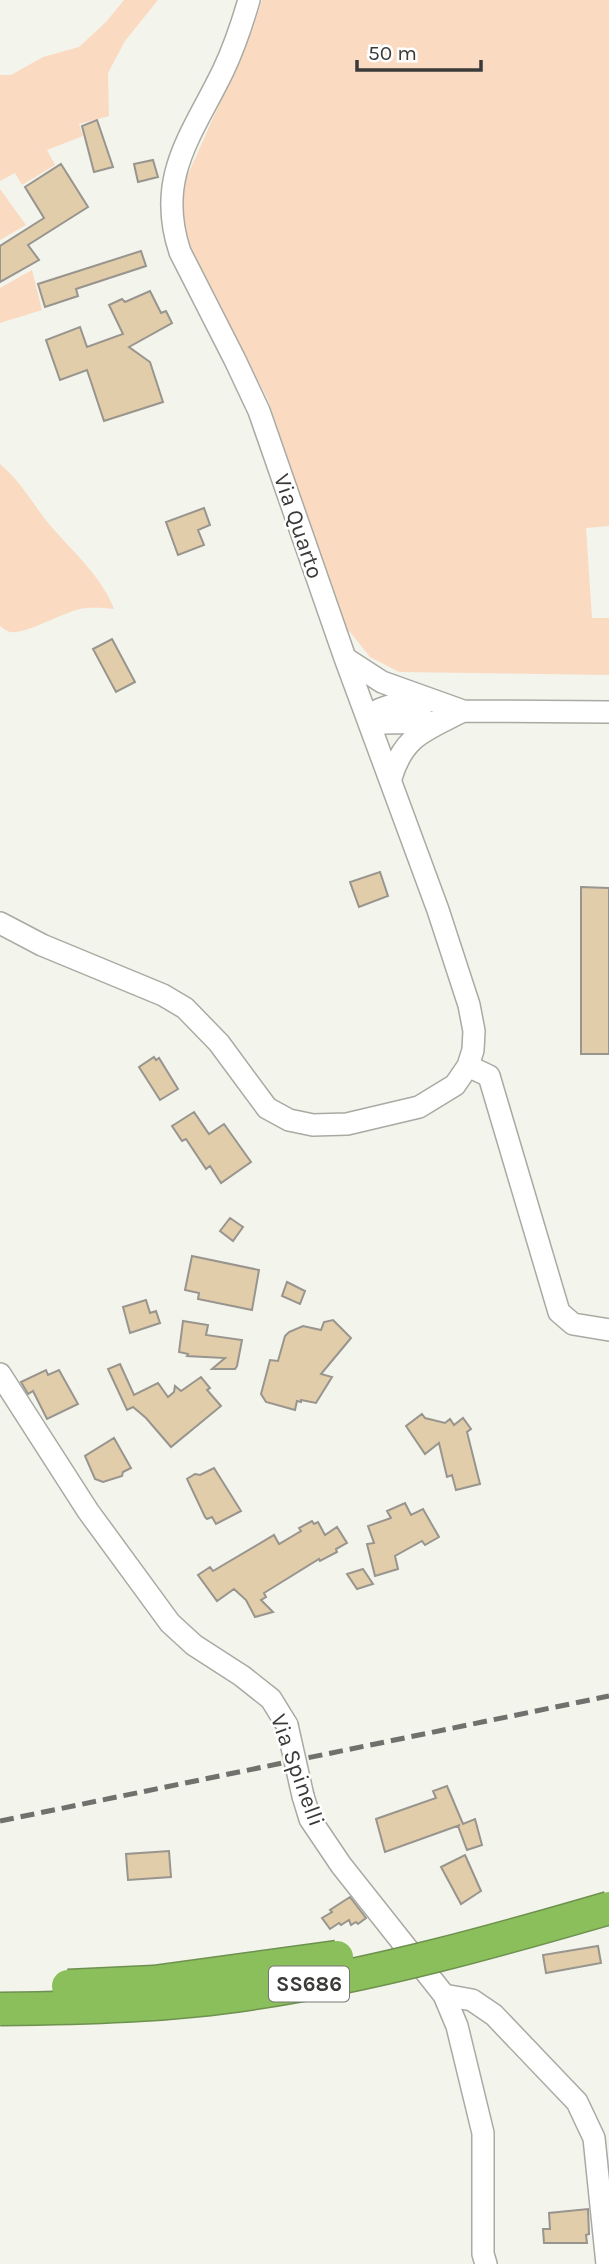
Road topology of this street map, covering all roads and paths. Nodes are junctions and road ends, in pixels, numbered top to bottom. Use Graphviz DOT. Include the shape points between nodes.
graph roads {
  1 [pos="250,0"];
  2 [pos="345,658"];
  3 [pos="442,712"];
  4 [pos="609,712"];
  5 [pos="367,716"];
  6 [pos="390,778"];
  7 [pos="0,923"];
  8 [pos="468,1066"];
  9 [pos="609,1330"];
  10 [pos="0,1374"];
  11 [pos="609,1886"];
  12 [pos="609,1908"];
  13 [pos="0,1987"];
  14 [pos="444,1995"];
  15 [pos="0,2009"];
  16 [pos="486,2264"];
  17 [pos="607,2264"];
  1 -- 2 [label="street, Via Quarto" via="225,69 174,174 172,222 180,252 259,411"];
  2 -- 3 [label="street"];
  2 -- 5 [label="street, Via Quarto"];
  3 -- 4 [label="street"];
  3 -- 5 [label="street" via="399,702"];
  3 -- 6 [label="street" via="409,741"];
  5 -- 6 [label="street, Via Quarto"];
  6 -- 8 [label="street, Via Quarto" via="469,1004 474,1041"];
  7 -- 8 [label="street" via="185,1008 267,1108 289,1120 347,1124 401,1113 446,1092"];
  8 -- 9 [label="street" via="489,1076 559,1312 573,1324"];
  10 -- 14 [label="street, Via Spinelli, bridge" via="88,1511 170,1623 271,1699 286,1725 310,1819"];
  11 -- 13 [label="highway, SS686, bridge" via="331,1959 154,1982"];
  12 -- 15 [label="highway, SS686, bridge" via="426,1958 252,1994 136,2005"];
  14 -- 16 [label="street, Via Spinelli" via="457,2026 483,2133"];
  14 -- 17 [label="street" via="472,2000 494,2015 577,2102 594,2138"];
}
